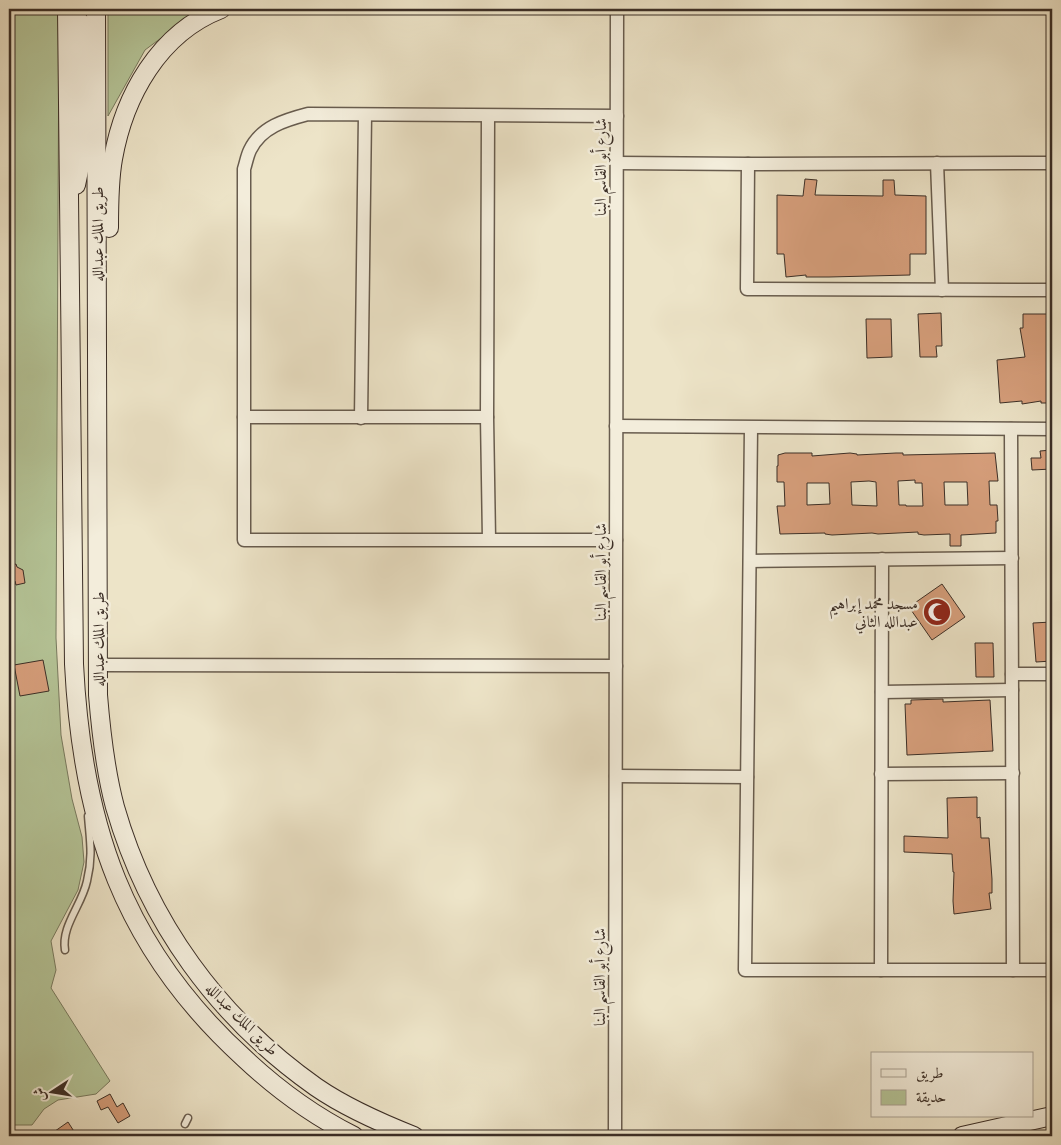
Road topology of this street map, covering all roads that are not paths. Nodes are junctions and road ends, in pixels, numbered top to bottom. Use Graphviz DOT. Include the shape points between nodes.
graph roads {
  1 [pos="67,9"];
  2 [pos="80,9"];
  3 [pos="96,9"];
  4 [pos="220,9"];
  5 [pos="617,9"];
  6 [pos="365,115"];
  7 [pos="488,116"];
  8 [pos="617,116"];
  9 [pos="617,163"];
  10 [pos="1052,163"];
  11 [pos="748,164"];
  12 [pos="937,164"];
  13 [pos="68,224"];
  14 [pos="942,290"];
  15 [pos="1052,290"];
  16 [pos="98,326"];
  17 [pos="244,417"];
  18 [pos="487,417"];
  19 [pos="361,418"];
  20 [pos="616,426"];
  21 [pos="751,428"];
  22 [pos="1052,429"];
  23 [pos="1011,430"];
  24 [pos="490,539"];
  25 [pos="616,540"];
  26 [pos="1012,558"];
  27 [pos="882,559"];
  28 [pos="750,561"];
  29 [pos="98,666"];
  30 [pos="616,666"];
  31 [pos="1012,674"];
  32 [pos="1052,674"];
  33 [pos="1012,690"];
  34 [pos="882,692"];
  35 [pos="1012,773"];
  36 [pos="882,774"];
  37 [pos="616,776"];
  38 [pos="86,777"];
  39 [pos="747,777"];
  40 [pos="65,950"];
  41 [pos="881,970"];
  42 [pos="1014,970"];
  43 [pos="1052,970"];
  44 [pos="285,1093"];
  45 [pos="1052,1116"];
  46 [pos="340,1136"];
  47 [pos="354,1136"];
  48 [pos="414,1136"];
  49 [pos="615,1136"];
  50 [pos="962,1136"];
  1 -- 13 [label="street, طريق الملك عبدالله"];
  2 -- 13 [label="street" via="80,161"];
  3 -- 16 [label="street, طريق الملك عبدالله"];
  4 -- 16 [label="street" via="184,29 168,43 144,75 123,119 112,160 109,301"];
  5 -- 8 [label="street, شارع أبو القاسم البنا"];
  6 -- 7 [label="street"];
  6 -- 17 [label="street" via="308,114 284,120 263,132 250,150 244,169"];
  6 -- 19 [label="street"];
  7 -- 8 [label="street"];
  7 -- 18 [label="street"];
  8 -- 9 [label="street, شارع أبو القاسم البنا"];
  9 -- 11 [label="street"];
  9 -- 20 [label="street, شارع أبو القاسم البنا"];
  10 -- 12 [label="street"];
  11 -- 12 [label="street"];
  11 -- 14 [label="street" via="747,289"];
  12 -- 14 [label="street"];
  13 -- 38 [label="street, طريق الملك عبدالله" via="74,664 78,726"];
  14 -- 15 [label="street"];
  16 -- 29 [label="street, طريق الملك عبدالله"];
  17 -- 19 [label="street"];
  17 -- 24 [label="street" via="244,540"];
  18 -- 19 [label="street"];
  18 -- 24 [label="street"];
  20 -- 21 [label="street"];
  20 -- 25 [label="street, شارع أبو القاسم البنا"];
  21 -- 23 [label="street"];
  21 -- 28 [label="street"];
  22 -- 23 [label="street"];
  23 -- 26 [label="street"];
  24 -- 25 [label="street"];
  25 -- 30 [label="street, شارع أبو القاسم البنا"];
  26 -- 27 [label="street"];
  26 -- 31 [label="street"];
  27 -- 28 [label="street"];
  27 -- 34 [label="street"];
  28 -- 39 [label="street"];
  29 -- 30 [label="street"];
  29 -- 48 [label="street, طريق الملك عبدالله" via="101,737 115,805 134,863 165,927 216,996 267,1048 316,1087 344,1104"];
  30 -- 37 [label="street, شارع أبو القاسم البنا"];
  31 -- 32 [label="street"];
  31 -- 33 [label="street"];
  33 -- 34 [label="street"];
  33 -- 35 [label="street"];
  34 -- 36 [label="street"];
  35 -- 36 [label="street"];
  35 -- 42 [label="street"];
  36 -- 41 [label="street"];
  37 -- 39 [label="street"];
  37 -- 49 [label="street, شارع أبو القاسم البنا"];
  38 -- 40 [label="lane" via="91,861 80,903 66,930"];
  38 -- 44 [label="street, طريق الملك عبدالله" via="104,848 122,894 146,940 199,1013 230,1046"];
  39 -- 41 [label="street" via="745,970"];
  41 -- 42 [label="street"];
  42 -- 43 [label="street"];
  44 -- 46 [label="lane" via="305,1116"];
  44 -- 47 [label="street, طريق الملك عبدالله"];
  45 -- 50 [label="street"];
}
